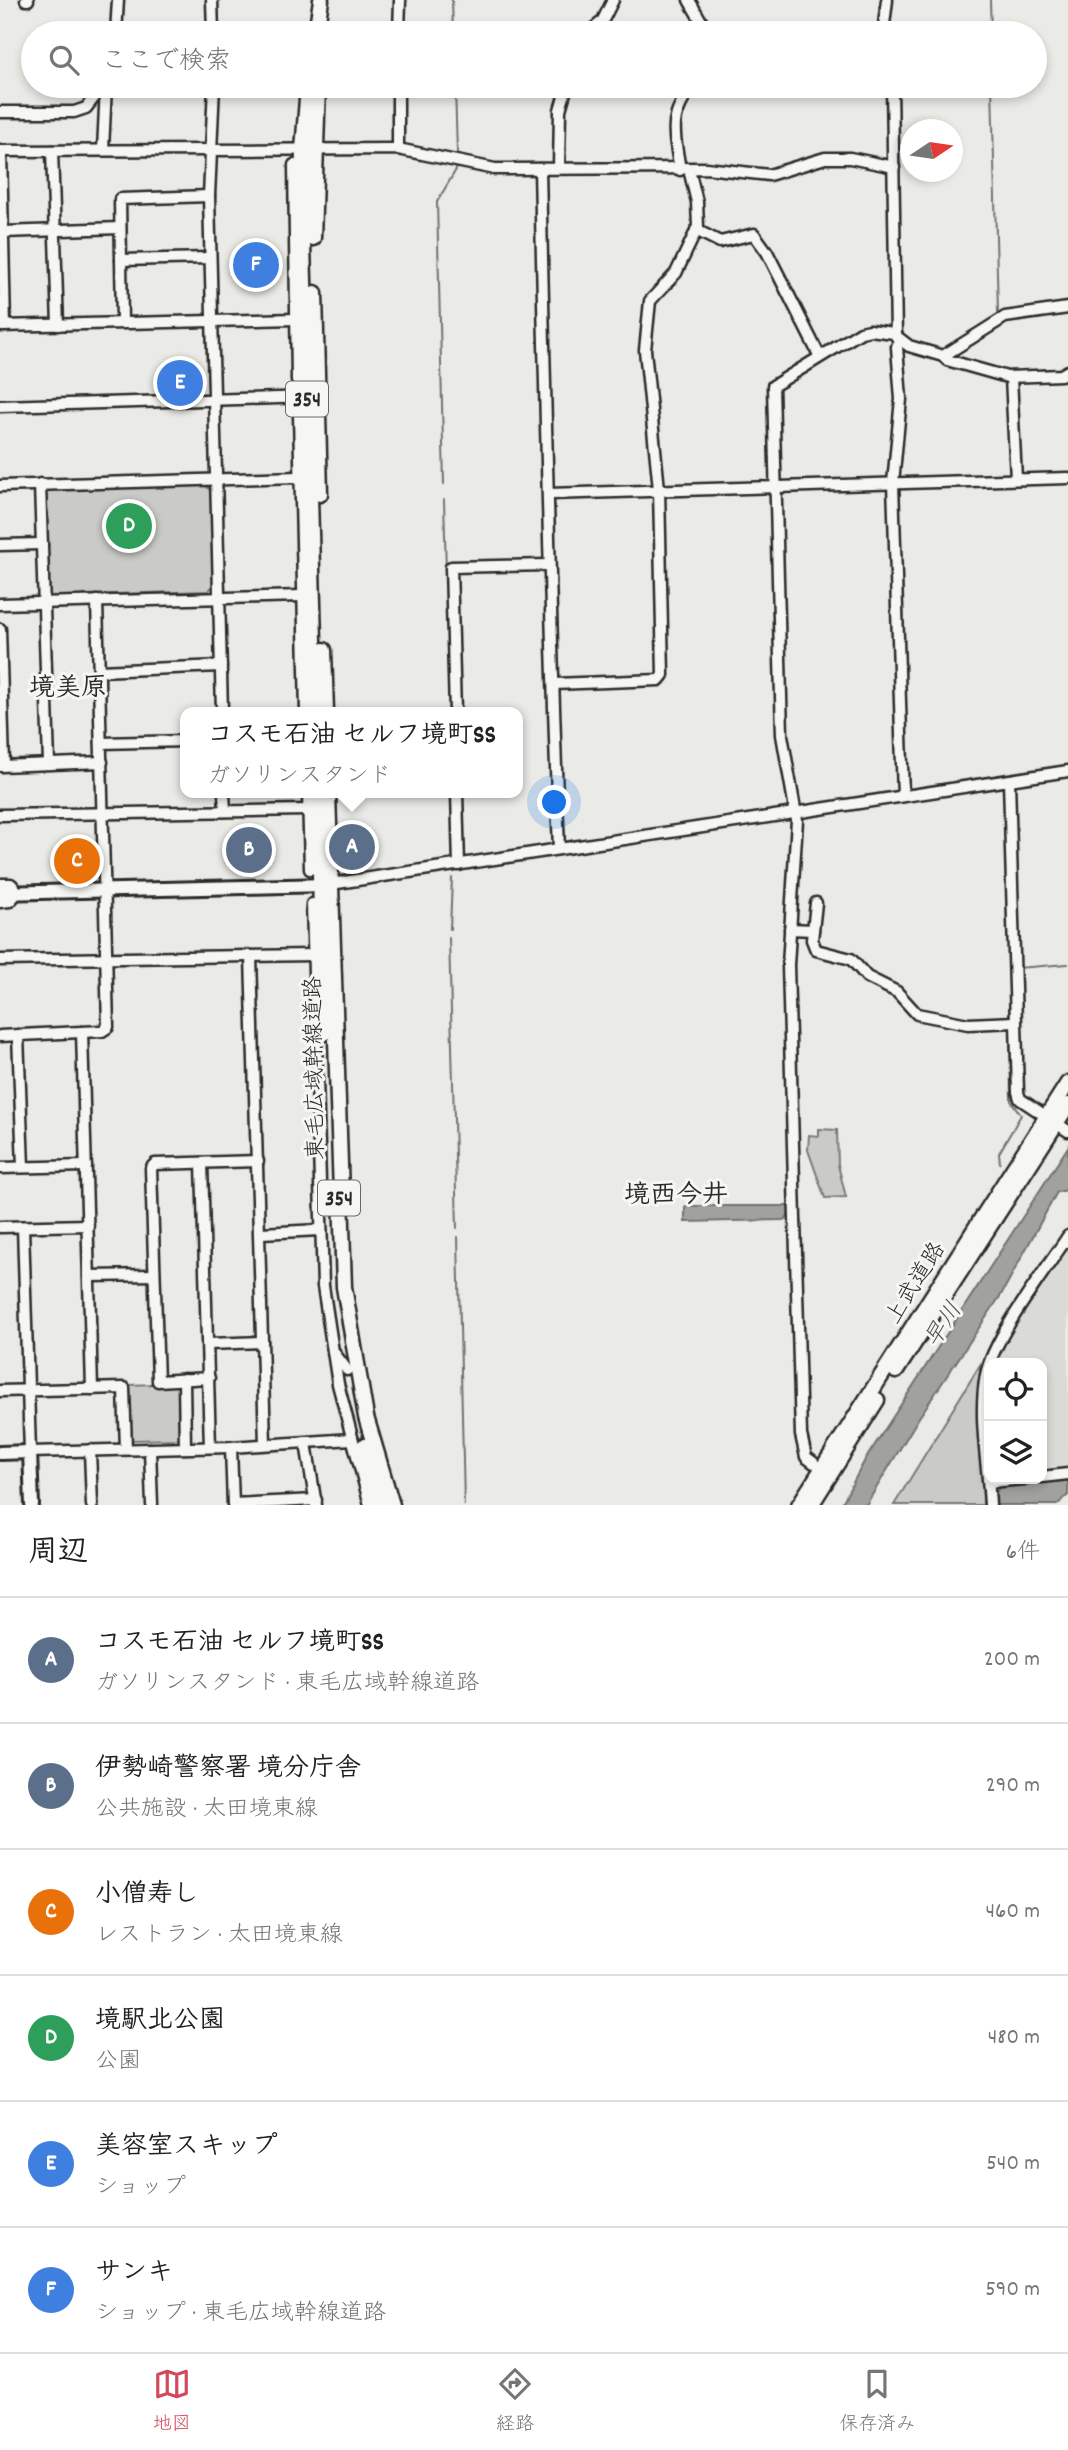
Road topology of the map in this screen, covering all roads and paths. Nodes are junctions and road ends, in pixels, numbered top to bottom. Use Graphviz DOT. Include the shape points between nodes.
graph roads {
  1 [pos="118,0"];
  2 [pos="212,0"];
  3 [pos="321,0"];
  4 [pos="331,0"];
  5 [pos="400,0"];
  6 [pos="613,0"];
  7 [pos="688,0"];
  8 [pos="887,0"];
  9 [pos="117,21"];
  10 [pos="213,21"];
  11 [pos="318,21"];
  12 [pos="327,21"];
  13 [pos="399,21"];
  14 [pos="602,21"];
  15 [pos="701,21"];
  16 [pos="884,21"];
  17 [pos="94,98"];
  18 [pos="104,98"];
  19 [pos="214,98"];
  20 [pos="308,98"];
  21 [pos="316,98"];
  22 [pos="398,98"];
  23 [pos="564,98"];
  24 [pos="683,98"];
  25 [pos="892,98"];
  26 [pos="0,112"];
  27 [pos="398,149"];
  28 [pos="103,150"];
  29 [pos="208,150"];
  30 [pos="308,150"];
  31 [pos="0,151"];
  32 [pos="52,151"];
  33 [pos="294,165"];
  34 [pos="894,167"];
  35 [pos="559,168"];
  36 [pos="540,169"];
  37 [pos="684,169"];
  38 [pos="209,196"];
  39 [pos="1,199"];
  40 [pos="120,228"];
  41 [pos="55,230"];
  42 [pos="696,230"];
  43 [pos="3,232"];
  44 [pos="299,257"];
  45 [pos="210,258"];
  46 [pos="121,260"];
  47 [pos="1068,308"];
  48 [pos="295,319"];
  49 [pos="212,320"];
  50 [pos="122,322"];
  51 [pos="58,324"];
  52 [pos="2,326"];
  53 [pos="897,337"];
  54 [pos="301,341"];
  55 [pos="819,355"];
  56 [pos="943,356"];
  57 [pos="1068,371"];
  58 [pos="1011,377"];
  59 [pos="297,381"];
  60 [pos="313,397"];
  61 [pos="214,399"];
  62 [pos="0,406"];
  63 [pos="299,416"];
  64 [pos="299,477"];
  65 [pos="1068,478"];
  66 [pos="216,479"];
  67 [pos="1016,479"];
  68 [pos="40,484"];
  69 [pos="893,484"];
  70 [pos="776,485"];
  71 [pos="0,486"];
  72 [pos="659,489"];
  73 [pos="549,494"];
  74 [pos="311,513"];
  75 [pos="301,525"];
  76 [pos="41,544"];
  77 [pos="0,545"];
  78 [pos="548,565"];
  79 [pos="219,596"];
  80 [pos="302,596"];
  81 [pos="43,601"];
  82 [pos="97,601"];
  83 [pos="0,604"];
  84 [pos="0,629"];
  85 [pos="221,666"];
  86 [pos="99,671"];
  87 [pos="554,684"];
  88 [pos="222,707"];
  89 [pos="306,707"];
  90 [pos="316,707"];
  91 [pos="326,707"];
  92 [pos="456,707"];
  93 [pos="180,741"];
  94 [pos="101,743"];
  95 [pos="102,762"];
  96 [pos="49,763"];
  97 [pos="2,766"];
  98 [pos="1068,771"];
  99 [pos="1009,781"];
  100 [pos="903,796"];
  101 [pos="224,798"];
  102 [pos="308,798"];
  103 [pos="318,798"];
  104 [pos="328,798"];
  105 [pos="457,798"];
  106 [pos="308,810"];
  107 [pos="225,811"];
  108 [pos="797,813"];
  109 [pos="103,814"];
  110 [pos="0,815"];
  111 [pos="559,849"];
  112 [pos="459,865"];
  113 [pos="310,869"];
  114 [pos="0,884"];
  115 [pos="325,885"];
  116 [pos="105,891"];
  117 [pos="18,892"];
  118 [pos="0,893"];
  119 [pos="0,902"];
  120 [pos="816,903"];
  121 [pos="312,904"];
  122 [pos="790,929"];
  123 [pos="813,930"];
  124 [pos="312,955"];
  125 [pos="251,956"];
  126 [pos="107,958"];
  127 [pos="0,960"];
  128 [pos="1015,1023"];
  129 [pos="82,1032"];
  130 [pos="0,1035"];
  131 [pos="18,1035"];
  132 [pos="324,1037"];
  133 [pos="315,1055"];
  134 [pos="1068,1083"];
  135 [pos="1068,1105"];
  136 [pos="1059,1125"];
  137 [pos="258,1161"];
  138 [pos="202,1163"];
  139 [pos="86,1166"];
  140 [pos="23,1167"];
  141 [pos="0,1168"];
  142 [pos="88,1225"];
  143 [pos="0,1227"];
  144 [pos="23,1227"];
  145 [pos="320,1230"];
  146 [pos="261,1233"];
  147 [pos="1068,1236"];
  148 [pos="154,1275"];
  149 [pos="89,1276"];
  150 [pos="262,1342"];
  151 [pos="209,1344"];
  152 [pos="332,1350"];
  153 [pos="347,1370"];
  154 [pos="209,1378"];
  155 [pos="184,1380"];
  156 [pos="92,1389"];
  157 [pos="28,1390"];
  158 [pos="0,1391"];
  159 [pos="985,1421"];
  160 [pos="352,1439"];
  161 [pos="306,1443"];
  162 [pos="265,1444"];
  163 [pos="210,1447"];
  164 [pos="231,1447"];
  165 [pos="185,1448"];
  166 [pos="127,1449"];
  167 [pos="150,1449"];
  168 [pos="90,1450"];
  169 [pos="30,1452"];
  170 [pos="0,1453"];
  171 [pos="814,1464"];
  172 [pos="1068,1474"];
  173 [pos="1047,1476"];
  174 [pos="989,1484"];
  175 [pos="316,1503"];
  176 [pos="233,1504"];
  177 [pos="32,1505"];
  178 [pos="92,1505"];
  179 [pos="152,1505"];
  180 [pos="370,1505"];
  181 [pos="381,1505"];
  182 [pos="392,1505"];
  183 [pos="799,1505"];
  184 [pos="811,1505"];
  185 [pos="990,1505"];
  1 -- 9 [label="street"];
  2 -- 10 [label="street"];
  3 -- 11 [label="highway"];
  4 -- 12 [label="highway"];
  5 -- 13 [label="street"];
  6 -- 14 [label="street"];
  7 -- 15 [label="street"];
  8 -- 16 [label="street"];
  17 -- 26 [label="street" via="86,108 74,112"];
  18 -- 28 [label="street"];
  19 -- 29 [label="street"];
  20 -- 30 [label="highway, 354"];
  21 -- 30 [label="highway, 354"];
  22 -- 27 [label="street"];
  23 -- 35 [label="street"];
  24 -- 37 [label="street" via="673,134"];
  25 -- 34 [label="street"];
  27 -- 30 [label="street"];
  27 -- 36 [label="street" via="495,169"];
  28 -- 29 [label="street"];
  28 -- 32 [label="street"];
  29 -- 30 [label="street"];
  29 -- 38 [label="street"];
  30 -- 44 [label="highway, 354"];
  30 -- 60 [label="highway, 354"];
  31 -- 32 [label="street"];
  31 -- 39 [label="street"];
  32 -- 41 [label="street"];
  33 -- 44 [label="street"];
  34 -- 37 [label="street" via="833,157 769,175"];
  34 -- 53 [label="street"];
  35 -- 36 [label="street"];
  35 -- 37 [label="street"];
  36 -- 73 [label="street"];
  37 -- 42 [label="street" via="697,202"];
  38 -- 40 [label="street" via="120,199"];
  38 -- 45 [label="street"];
  39 -- 43 [label="street"];
  40 -- 41 [label="street"];
  40 -- 46 [label="street"];
  41 -- 43 [label="street"];
  41 -- 51 [label="street"];
  42 -- 55 [label="street" via="720,243 754,234"];
  42 -- 72 [label="street" via="680,267 652,297 648,308 646,370"];
  43 -- 52 [label="street"];
  44 -- 48 [label="street"];
  44 -- 54 [label="highway, 354"];
  45 -- 46 [label="street"];
  45 -- 49 [label="street"];
  46 -- 50 [label="street"];
  47 -- 56 [label="street" via="1005,317"];
  48 -- 49 [label="street"];
  48 -- 54 [label="street"];
  49 -- 50 [label="street"];
  49 -- 61 [label="street"];
  50 -- 51 [label="street"];
  51 -- 52 [label="street"];
  53 -- 55 [label="street" via="866,330"];
  53 -- 56 [label="street"];
  53 -- 69 [label="street" via="900,416"];
  54 -- 59 [label="street"];
  54 -- 60 [label="highway, 354"];
  55 -- 70 [label="street" via="773,386"];
  56 -- 58 [label="street"];
  57 -- 58 [label="street"];
  58 -- 67 [label="street"];
  60 -- 61 [label="street"];
  60 -- 74 [label="highway, 354"];
  60 -- 91 [label="highway, 354"];
  61 -- 62 [label="street"];
  61 -- 66 [label="street"];
  63 -- 64 [label="street"];
  64 -- 66 [label="street"];
  64 -- 75 [label="street"];
  65 -- 67 [label="street"];
  66 -- 68 [label="street"];
  66 -- 79 [label="street"];
  67 -- 69 [label="street"];
  68 -- 71 [label="street"];
  68 -- 76 [label="street"];
  69 -- 70 [label="street"];
  69 -- 100 [label="street"];
  70 -- 72 [label="street"];
  70 -- 108 [label="street" via="782,735"];
  72 -- 73 [label="street"];
  72 -- 87 [label="street" via="662,678"];
  73 -- 78 [label="street"];
  74 -- 75 [label="street"];
  74 -- 90 [label="highway, 354"];
  75 -- 80 [label="street"];
  76 -- 77 [label="street"];
  76 -- 81 [label="street"];
  78 -- 87 [label="street"];
  78 -- 92 [label="street" via="451,567"];
  79 -- 80 [label="street"];
  79 -- 82 [label="street"];
  79 -- 85 [label="street"];
  80 -- 89 [label="street"];
  81 -- 82 [label="street"];
  81 -- 83 [label="street"];
  81 -- 96 [label="street"];
  82 -- 86 [label="street"];
  84 -- 97 [label="street"];
  85 -- 86 [label="street"];
  85 -- 88 [label="street"];
  86 -- 94 [label="street"];
  87 -- 111 [label="street"];
  93 -- 94 [label="street"];
  94 -- 95 [label="street"];
  95 -- 96 [label="street"];
  95 -- 109 [label="street"];
  96 -- 97 [label="street"];
  98 -- 99 [label="street"];
  99 -- 100 [label="street"];
  99 -- 128 [label="street"];
  100 -- 108 [label="street"];
  101 -- 107 [label="street"];
  102 -- 106 [label="street"];
  103 -- 115 [label="highway, 東毛広域幹線道路 / 354"];
  104 -- 115 [label="highway, 東毛広域幹線道路 / 354"];
  105 -- 112 [label="street"];
  106 -- 107 [label="street"];
  106 -- 113 [label="street"];
  107 -- 109 [label="street"];
  108 -- 111 [label="street"];
  108 -- 122 [label="street"];
  109 -- 110 [label="street"];
  109 -- 116 [label="street"];
  111 -- 112 [label="street"];
  112 -- 115 [label="street"];
  114 -- 117 [label="street" via="11,884"];
  115 -- 116 [label="main road"];
  115 -- 132 [label="highway, 東毛広域幹線道路 / 354"];
  115 -- 182 [label="highway, 東毛広域幹線道路 / 354" via="344,1287 366,1417"];
  116 -- 117 [label="main road"];
  116 -- 126 [label="street"];
  117 -- 118 [label="main road"];
  117 -- 119 [label="street" via="10,901"];
  120 -- 123 [label="street"];
  121 -- 124 [label="street"];
  122 -- 123 [label="street"];
  122 -- 171 [label="street" via="801,1435 806,1457"];
  123 -- 128 [label="street" via="816,950 851,959 867,977 897,992 917,1014 968,1024"];
  124 -- 125 [label="street"];
  124 -- 133 [label="street"];
  125 -- 126 [label="street"];
  125 -- 137 [label="street"];
  126 -- 127 [label="street"];
  126 -- 129 [label="street" via="108,1027 106,1031"];
  128 -- 136 [label="street" via="1019,1097"];
  129 -- 131 [label="street"];
  129 -- 139 [label="street"];
  130 -- 131 [label="street"];
  131 -- 140 [label="street"];
  132 -- 133 [label="street"];
  132 -- 153 [label="highway, 東毛広域幹線道路 / 354" via="335,1288"];
  133 -- 145 [label="street"];
  134 -- 136 [label="highway, 上武道路"];
  135 -- 136 [label="highway, 上武道路"];
  136 -- 183 [label="highway, 上武道路"];
  136 -- 184 [label="highway, 上武道路"];
  137 -- 138 [label="street"];
  137 -- 146 [label="street"];
  138 -- 148 [label="street" via="152,1165"];
  138 -- 151 [label="street"];
  139 -- 140 [label="street"];
  139 -- 142 [label="street"];
  140 -- 141 [label="street"];
  142 -- 144 [label="street"];
  142 -- 149 [label="street"];
  143 -- 144 [label="street"];
  144 -- 157 [label="street"];
  145 -- 146 [label="street"];
  145 -- 152 [label="street"];
  146 -- 150 [label="street"];
  147 -- 159 [label="street" via="996,1347 987,1369"];
  148 -- 149 [label="street"];
  148 -- 155 [label="street" via="158,1381"];
  149 -- 156 [label="street"];
  150 -- 151 [label="street"];
  150 -- 162 [label="street"];
  151 -- 154 [label="street"];
  152 -- 153 [label="street"];
  152 -- 160 [label="street"];
  153 -- 181 [label="highway, 東毛広域幹線道路 / 354"];
  154 -- 155 [label="street"];
  154 -- 163 [label="street"];
  155 -- 165 [label="street"];
  156 -- 157 [label="street"];
  156 -- 166 [label="street" via="124,1388"];
  157 -- 158 [label="street"];
  157 -- 169 [label="street"];
  160 -- 161 [label="street"];
  160 -- 180 [label="street"];
  161 -- 162 [label="street"];
  161 -- 175 [label="street"];
  162 -- 164 [label="street"];
  163 -- 164 [label="street"];
  163 -- 165 [label="street"];
  164 -- 176 [label="street"];
  165 -- 167 [label="street"];
  166 -- 167 [label="street"];
  166 -- 168 [label="street"];
  167 -- 179 [label="street"];
  168 -- 169 [label="street"];
  168 -- 178 [label="street"];
  169 -- 170 [label="main road"];
  169 -- 177 [label="main road"];
  172 -- 173 [label="street"];
  174 -- 185 [label="street"];
  175 -- 176 [label="street"];
}
